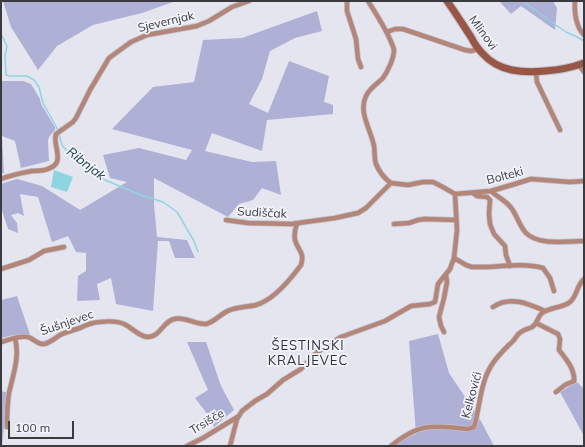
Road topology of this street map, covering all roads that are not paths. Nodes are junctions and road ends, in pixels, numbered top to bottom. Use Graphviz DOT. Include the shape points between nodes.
graph roads {
  1 [pos="347,1"];
  2 [pos="368,1"];
  3 [pos="447,1"];
  4 [pos="575,1"];
  5 [pos="247,2"];
  6 [pos="386,32"];
  7 [pos="584,35"];
  8 [pos="478,49"];
  9 [pos="581,64"];
  10 [pos="361,67"];
  11 [pos="536,72"];
  12 [pos="584,72"];
  13 [pos="560,130"];
  14 [pos="1,179"];
  15 [pos="584,181"];
  16 [pos="391,183"];
  17 [pos="491,191"];
  18 [pos="473,193"];
  19 [pos="455,194"];
  20 [pos="226,220"];
  21 [pos="456,220"];
  22 [pos="297,224"];
  23 [pos="394,224"];
  24 [pos="584,242"];
  25 [pos="64,247"];
  26 [pos="454,258"];
  27 [pos="510,266"];
  28 [pos="1,269"];
  29 [pos="446,275"];
  30 [pos="584,279"];
  31 [pos="554,291"];
  32 [pos="493,306"];
  33 [pos="545,311"];
  34 [pos="536,323"];
  35 [pos="444,332"];
  36 [pos="15,338"];
  37 [pos="1,342"];
  38 [pos="556,392"];
  39 [pos="239,416"];
  40 [pos="6,428"];
  41 [pos="187,446"];
  42 [pos="230,446"];
  43 [pos="391,446"];
  1 -- 10 [label="street" via="347,11"];
  2 -- 6 [label="street"];
  3 -- 8 [label="main road, Mlinovi"];
  4 -- 7 [label="street" via="579,30"];
  5 -- 14 [label="street, Sjevernjak" via="197,26 141,37 131,42 106,62 79,114 73,122 56,134 58,157 54,166"];
  6 -- 8 [label="street" via="403,29 465,50"];
  6 -- 16 [label="street" via="394,50 392,58 382,78 366,95 364,109 376,163"];
  8 -- 11 [label="main road, Mlinovi" via="501,67 519,72"];
  9 -- 11 [label="main road, Mlinovi" via="562,70"];
  9 -- 12 [label="street"];
  11 -- 13 [label="street" via="537,82"];
  15 -- 17 [label="street, Bolteki" via="531,179"];
  16 -- 19 [label="street" via="408,185 432,182"];
  16 -- 22 [label="street" via="370,205 358,213"];
  17 -- 18 [label="street, Bolteki"];
  17 -- 24 [label="street" via="512,209 530,236 539,240"];
  18 -- 19 [label="street, Bolteki"];
  18 -- 27 [label="street" via="477,196 487,196 490,200 490,224 494,234 505,246"];
  19 -- 21 [label="street"];
  20 -- 22 [label="street, Sudiščak"];
  21 -- 23 [label="street" via="425,218"];
  21 -- 26 [label="street"];
  22 -- 36 [label="street, Šušnjevec" via="295,239 302,255 301,265 276,293 261,303 230,310 207,324 173,319 166,323 160,332 148,337 125,324 108,321 88,324 61,334 44,344 28,337"];
  25 -- 28 [label="street" via="44,251 29,260"];
  26 -- 27 [label="street" via="472,267"];
  26 -- 29 [label="street"];
  27 -- 31 [label="street" via="543,268 550,278"];
  29 -- 35 [label="street" via="447,282 439,317"];
  29 -- 39 [label="street" via="438,284 433,304 411,306 385,321 341,337 316,353 301,369 255,401"];
  30 -- 33 [label="street" via="567,304"];
  32 -- 33 [label="street" via="513,301"];
  33 -- 34 [label="street, Kelkovići" via="539,315"];
  34 -- 38 [label="street" via="558,334 559,350 573,372 574,381"];
  34 -- 43 [label="street, Kelkovići" via="519,333 492,365 484,384 474,428 428,427 417,430"];
  36 -- 37 [label="street"];
  36 -- 40 [label="street" via="17,358"];
  39 -- 41 [label="street, Trsišče"];
  39 -- 42 [label="street"];
}
